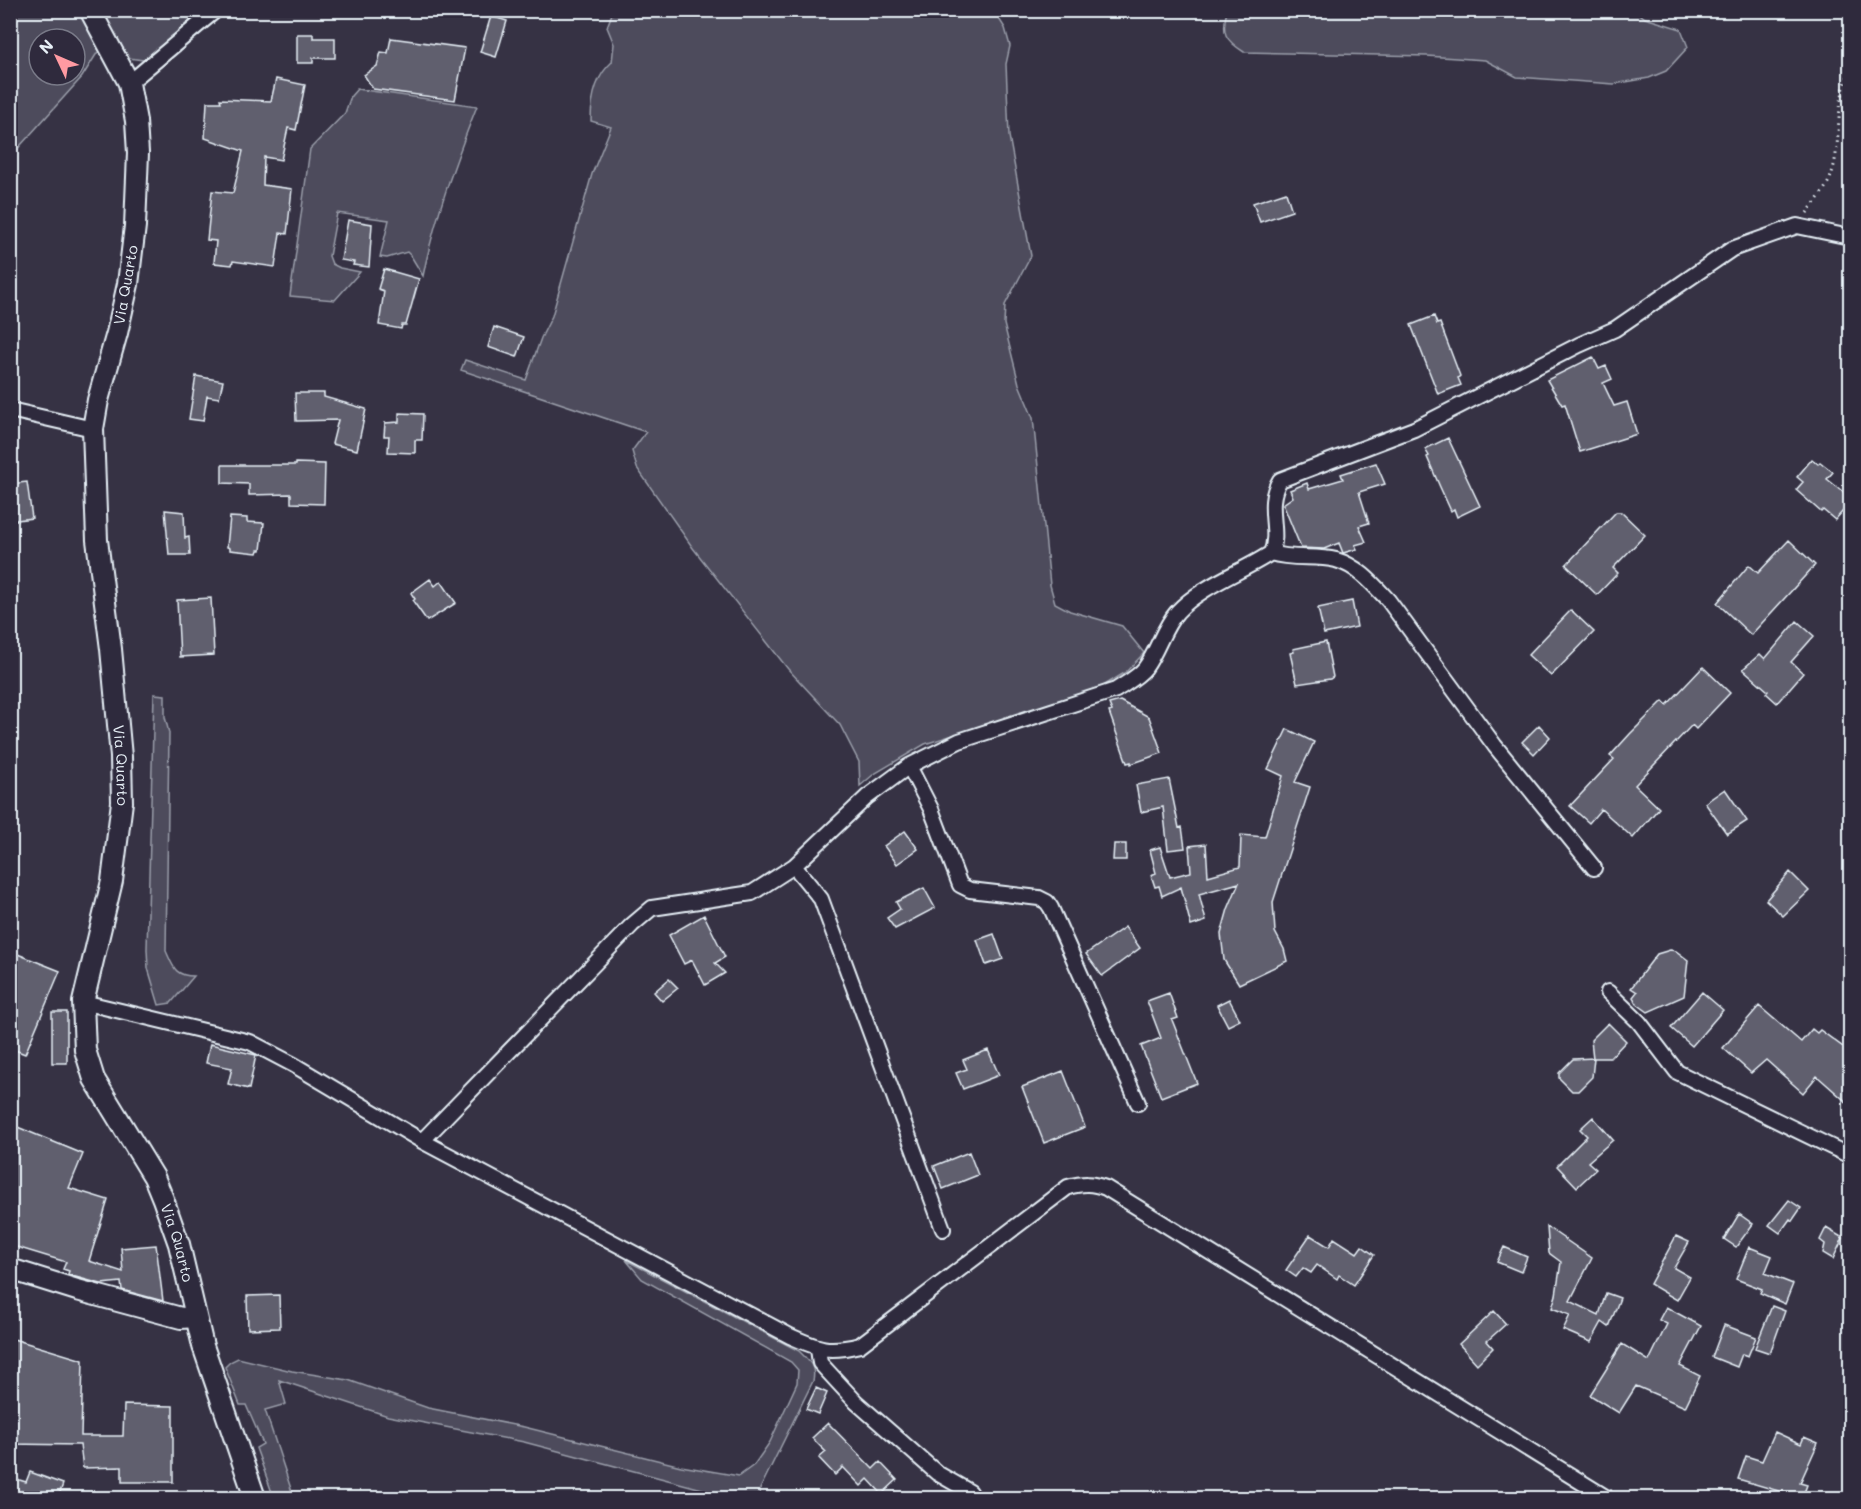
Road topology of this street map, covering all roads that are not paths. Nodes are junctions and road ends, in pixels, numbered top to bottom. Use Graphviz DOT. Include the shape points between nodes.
graph roads {
  1 [pos="90,10"];
  2 [pos="216,10"];
  3 [pos="129,83"];
  4 [pos="1851,237"];
  5 [pos="10,410"];
  6 [pos="93,429"];
  7 [pos="1271,553"];
  8 [pos="909,766"];
  9 [pos="794,866"];
  10 [pos="1594,868"];
  11 [pos="1608,992"];
  12 [pos="83,1002"];
  13 [pos="1138,1103"];
  14 [pos="422,1141"];
  15 [pos="1851,1156"];
  16 [pos="943,1229"];
  17 [pos="10,1269"];
  18 [pos="195,1317"];
  19 [pos="818,1349"];
  20 [pos="255,1498"];
  21 [pos="973,1498"];
  22 [pos="1607,1498"];
  1 -- 3 [label="street, Via Quarto"];
  2 -- 3 [label="street"];
  3 -- 6 [label="street, Via Quarto" via="138,153 135,226 128,284"];
  4 -- 7 [label="street" via="1797,226 1732,249 1615,329 1414,429 1280,480 1274,490 1275,543"];
  5 -- 6 [label="street"];
  6 -- 12 [label="street, Via Quarto" via="97,540 113,671 122,802 112,881"];
  7 -- 8 [label="street" via="1190,600 1171,621 1145,668 1116,690 959,741"];
  7 -- 10 [label="street" via="1285,558 1337,560 1372,582 1495,746"];
  8 -- 9 [label="street" via="867,797"];
  8 -- 13 [label="street" via="931,809 960,885 970,891 1047,902"];
  9 -- 14 [label="street" via="752,893 652,908"];
  9 -- 16 [label="street" via="821,899"];
  11 -- 15 [label="street" via="1639,1022 1677,1072"];
  12 -- 14 [label="street" via="250,1042"];
  12 -- 18 [label="street, Via Quarto" via="89,1065 160,1191 179,1244"];
  14 -- 19 [label="street"];
  17 -- 18 [label="street" via="169,1315"];
  18 -- 20 [label="street, Via Quarto"];
  19 -- 21 [label="street" via="820,1363 856,1402 937,1473 970,1492"];
  19 -- 22 [label="street" via="840,1350 860,1345 1068,1187 1094,1184"];
}
